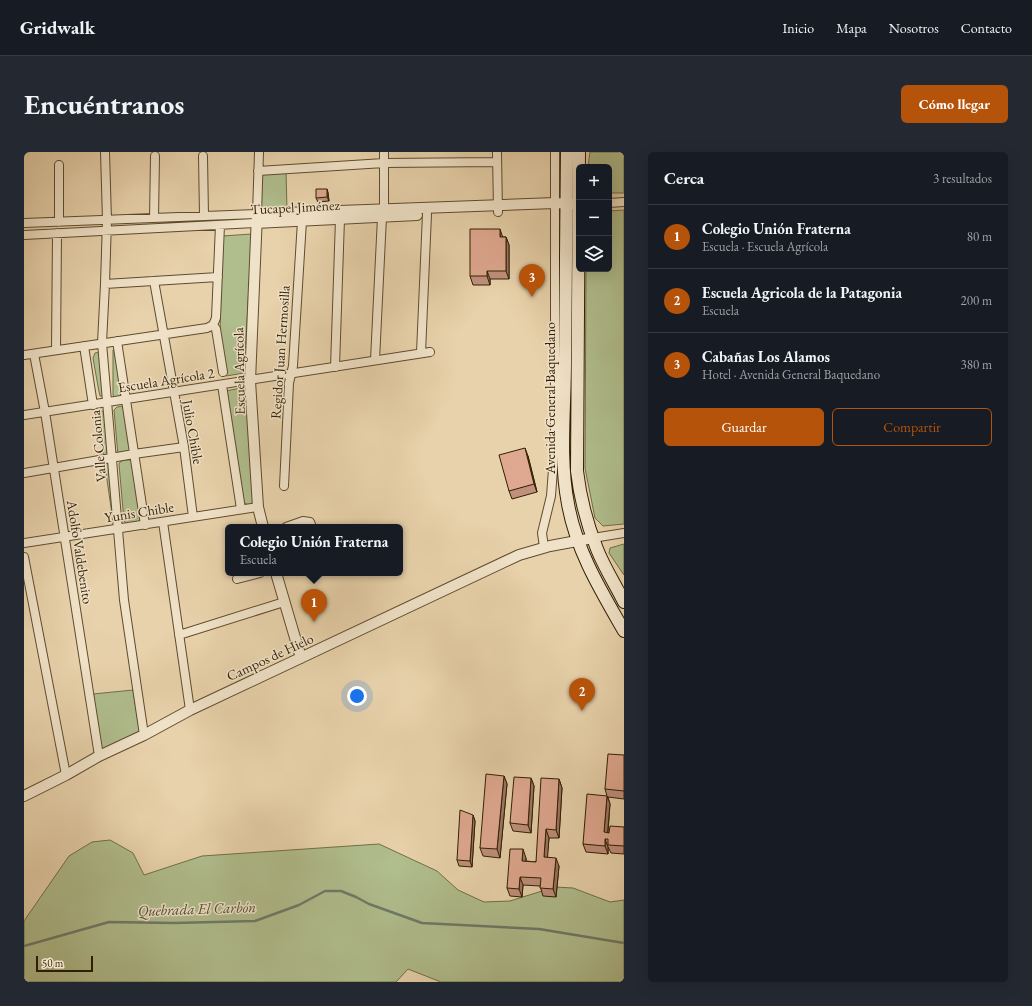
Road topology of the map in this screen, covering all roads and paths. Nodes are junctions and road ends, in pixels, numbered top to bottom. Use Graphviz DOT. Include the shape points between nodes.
graph roads {
  1 [pos="105,152"];
  2 [pos="259,152"];
  3 [pos="384,152"];
  4 [pos="497,152"];
  5 [pos="555,152"];
  6 [pos="567,152"];
  7 [pos="579,152"];
  8 [pos="155,156"];
  9 [pos="203,156"];
  10 [pos="497,162"];
  11 [pos="384,163"];
  12 [pos="59,165"];
  13 [pos="258,171"];
  14 [pos="612,202"];
  15 [pos="624,202"];
  16 [pos="567,204"];
  17 [pos="498,208"];
  18 [pos="383,213"];
  19 [pos="427,214"];
  20 [pos="204,216"];
  21 [pos="154,218"];
  22 [pos="256,219"];
  23 [pos="340,219"];
  24 [pos="107,220"];
  25 [pos="302,221"];
  26 [pos="59,222"];
  27 [pos="24,223"];
  28 [pos="220,225"];
  29 [pos="106,231"];
  30 [pos="57,233"];
  31 [pos="24,235"];
  32 [pos="218,277"];
  33 [pos="154,281"];
  34 [pos="106,284"];
  35 [pos="213,325"];
  36 [pos="164,334"];
  37 [pos="117,341"];
  38 [pos="102,343"];
  39 [pos="84,346"];
  40 [pos="56,350"];
  41 [pos="430,352"];
  42 [pos="421,353"];
  43 [pos="34,354"];
  44 [pos="24,355"];
  45 [pos="375,360"];
  46 [pos="335,367"];
  47 [pos="223,372"];
  48 [pos="291,373"];
  49 [pos="250,381"];
  50 [pos="222,384"];
  51 [pos="173,392"];
  52 [pos="126,400"];
  53 [pos="106,402"];
  54 [pos="93,405"];
  55 [pos="45,412"];
  56 [pos="24,415"];
  57 [pos="184,447"];
  58 [pos="134,454"];
  59 [pos="112,458"];
  60 [pos="54,468"];
  61 [pos="24,473"];
  62 [pos="284,486"];
  63 [pos="258,507"];
  64 [pos="241,509"];
  65 [pos="193,517"];
  66 [pos="163,522"];
  67 [pos="145,524"];
  68 [pos="262,524"];
  69 [pos="294,524"];
  70 [pos="311,524"];
  71 [pos="118,529"];
  72 [pos="624,533"];
  73 [pos="65,537"];
  74 [pos="593,538"];
  75 [pos="578,540"];
  76 [pos="24,543"];
  77 [pos="544,547"];
  78 [pos="24,557"];
  79 [pos="248,576"];
  80 [pos="277,576"];
  81 [pos="237,579"];
  82 [pos="284,602"];
  83 [pos="624,602"];
  84 [pos="624,631"];
  85 [pos="179,635"];
  86 [pos="301,658"];
  87 [pos="190,710"];
  88 [pos="144,735"];
  89 [pos="99,756"];
  90 [pos="66,775"];
  91 [pos="24,796"];
  1 -- 24 [label="street, Valle Colonia"];
  2 -- 13 [label="street"];
  3 -- 11 [label="street"];
  4 -- 10 [label="street"];
  5 -- 16 [label="street, Avenida General Baquedano"];
  6 -- 16 [label="main road, Avenida General Baquedano"];
  7 -- 16 [label="main road, Avenida General Baquedano"];
  8 -- 21 [label="street"];
  9 -- 20 [label="street"];
  10 -- 11 [label="street"];
  10 -- 17 [label="street"];
  11 -- 13 [label="street"];
  11 -- 18 [label="street"];
  12 -- 26 [label="street"];
  13 -- 22 [label="street"];
  14 -- 15 [label="street"];
  16 -- 17 [label="street, Tucapel Jiménez"];
  16 -- 74 [label="main road, Avenida General Baquedano" via="577,471 579,490"];
  16 -- 75 [label="main road, Avenida General Baquedano" via="564,468 568,504"];
  16 -- 77 [label="street, Avenida General Baquedano" via="555,442 551,496 542,533"];
  17 -- 18 [label="street, Tucapel Jiménez"];
  17 -- 19 [label="street, Tucapel Jiménez"];
  18 -- 19 [label="street, Tucapel Jiménez"];
  18 -- 22 [label="street, Tucapel Jiménez"];
  18 -- 23 [label="street, Tucapel Jiménez"];
  18 -- 45 [label="street"];
  19 -- 42 [label="street"];
  20 -- 21 [label="street, Tucapel Jiménez"];
  20 -- 22 [label="street, Tucapel Jiménez"];
  21 -- 24 [label="street, Tucapel Jiménez"];
  22 -- 25 [label="street, Tucapel Jiménez"];
  22 -- 28 [label="street, Tucapel Jiménez"];
  22 -- 49 [label="street, Escuela Agrícola"];
  23 -- 25 [label="street, Tucapel Jiménez"];
  23 -- 46 [label="street"];
  24 -- 26 [label="street, Tucapel Jiménez"];
  24 -- 29 [label="street, Valle Colonia"];
  25 -- 48 [label="street, Regidor Juan Hermosilla"];
  26 -- 27 [label="street, Tucapel Jiménez"];
  28 -- 29 [label="street, Tucapel Jiménez"];
  28 -- 32 [label="street"];
  29 -- 30 [label="street, Tucapel Jiménez"];
  29 -- 34 [label="street, Valle Colonia"];
  30 -- 31 [label="street, Tucapel Jiménez"];
  30 -- 40 [label="street"];
  32 -- 33 [label="street"];
  32 -- 35 [label="street" via="216,318"];
  33 -- 34 [label="street"];
  33 -- 36 [label="street, Julio Chible"];
  34 -- 38 [label="street, Valle Colonia"];
  35 -- 36 [label="street"];
  35 -- 47 [label="street" via="216,329"];
  36 -- 37 [label="street"];
  36 -- 51 [label="street, Julio Chible"];
  37 -- 38 [label="street"];
  37 -- 52 [label="street"];
  38 -- 39 [label="street"];
  38 -- 53 [label="street, Valle Colonia"];
  39 -- 40 [label="street"];
  39 -- 54 [label="street, Valle Colonia"];
  40 -- 43 [label="street"];
  41 -- 42 [label="street, Escuela Agrícola 2"];
  42 -- 45 [label="street, Escuela Agrícola 2"];
  43 -- 44 [label="street"];
  43 -- 55 [label="street, Adolfo Valdebenito"];
  45 -- 46 [label="street, Escuela Agrícola 2"];
  46 -- 48 [label="street, Escuela Agrícola 2"];
  48 -- 49 [label="street, Escuela Agrícola 2"];
  48 -- 62 [label="street, Regidor Juan Hermosilla"];
  49 -- 50 [label="street, Escuela Agrícola 2"];
  49 -- 63 [label="street, Escuela Agrícola"];
  50 -- 51 [label="street, Escuela Agrícola 2"];
  50 -- 64 [label="street"];
  51 -- 52 [label="street, Escuela Agrícola 2"];
  51 -- 57 [label="street, Julio Chible"];
  52 -- 53 [label="street, Escuela Agrícola 2"];
  52 -- 58 [label="street"];
  53 -- 54 [label="street, Escuela Agrícola 2"];
  53 -- 59 [label="street, Valle Colonia"];
  54 -- 55 [label="street, Escuela Agrícola 2"];
  55 -- 56 [label="street, Escuela Agrícola 2"];
  55 -- 60 [label="street, Adolfo Valdebenito"];
  57 -- 58 [label="street"];
  57 -- 65 [label="street, Julio Chible"];
  58 -- 59 [label="street"];
  58 -- 67 [label="street"];
  59 -- 60 [label="street"];
  59 -- 71 [label="street, Valle Colonia"];
  60 -- 61 [label="street"];
  60 -- 73 [label="street, Adolfo Valdebenito"];
  63 -- 64 [label="street, Yunis Chible"];
  63 -- 68 [label="street, Escuela Agrícola"];
  64 -- 65 [label="street, Yunis Chible"];
  65 -- 66 [label="street, Yunis Chible"];
  66 -- 67 [label="street, Yunis Chible"];
  66 -- 85 [label="street"];
  67 -- 71 [label="street, Yunis Chible"];
  69 -- 70 [label="street" via="303,521"];
  71 -- 73 [label="street, Yunis Chible"];
  71 -- 88 [label="street, Valle Colonia" via="124,600"];
  72 -- 74 [label="street"];
  73 -- 76 [label="street, Yunis Chible"];
  73 -- 89 [label="street, Adolfo Valdebenito"];
  74 -- 75 [label="street, Campos de Hielo"];
  74 -- 83 [label="main road, Avenida General Baquedano"];
  75 -- 77 [label="street, Campos de Hielo"];
  75 -- 84 [label="main road, Avenida General Baquedano" via="599,587"];
  77 -- 86 [label="street, Campos de Hielo" via="519,555"];
  78 -- 90 [label="street"];
  79 -- 81 [label="street"];
  80 -- 82 [label="street"];
  82 -- 85 [label="street"];
  82 -- 86 [label="street"];
  85 -- 87 [label="street"];
  86 -- 87 [label="street, Campos de Hielo"];
  87 -- 88 [label="street, Campos de Hielo"];
  88 -- 89 [label="street, Campos de Hielo"];
  89 -- 90 [label="street, Campos de Hielo"];
  90 -- 91 [label="street, Campos de Hielo"];
}
